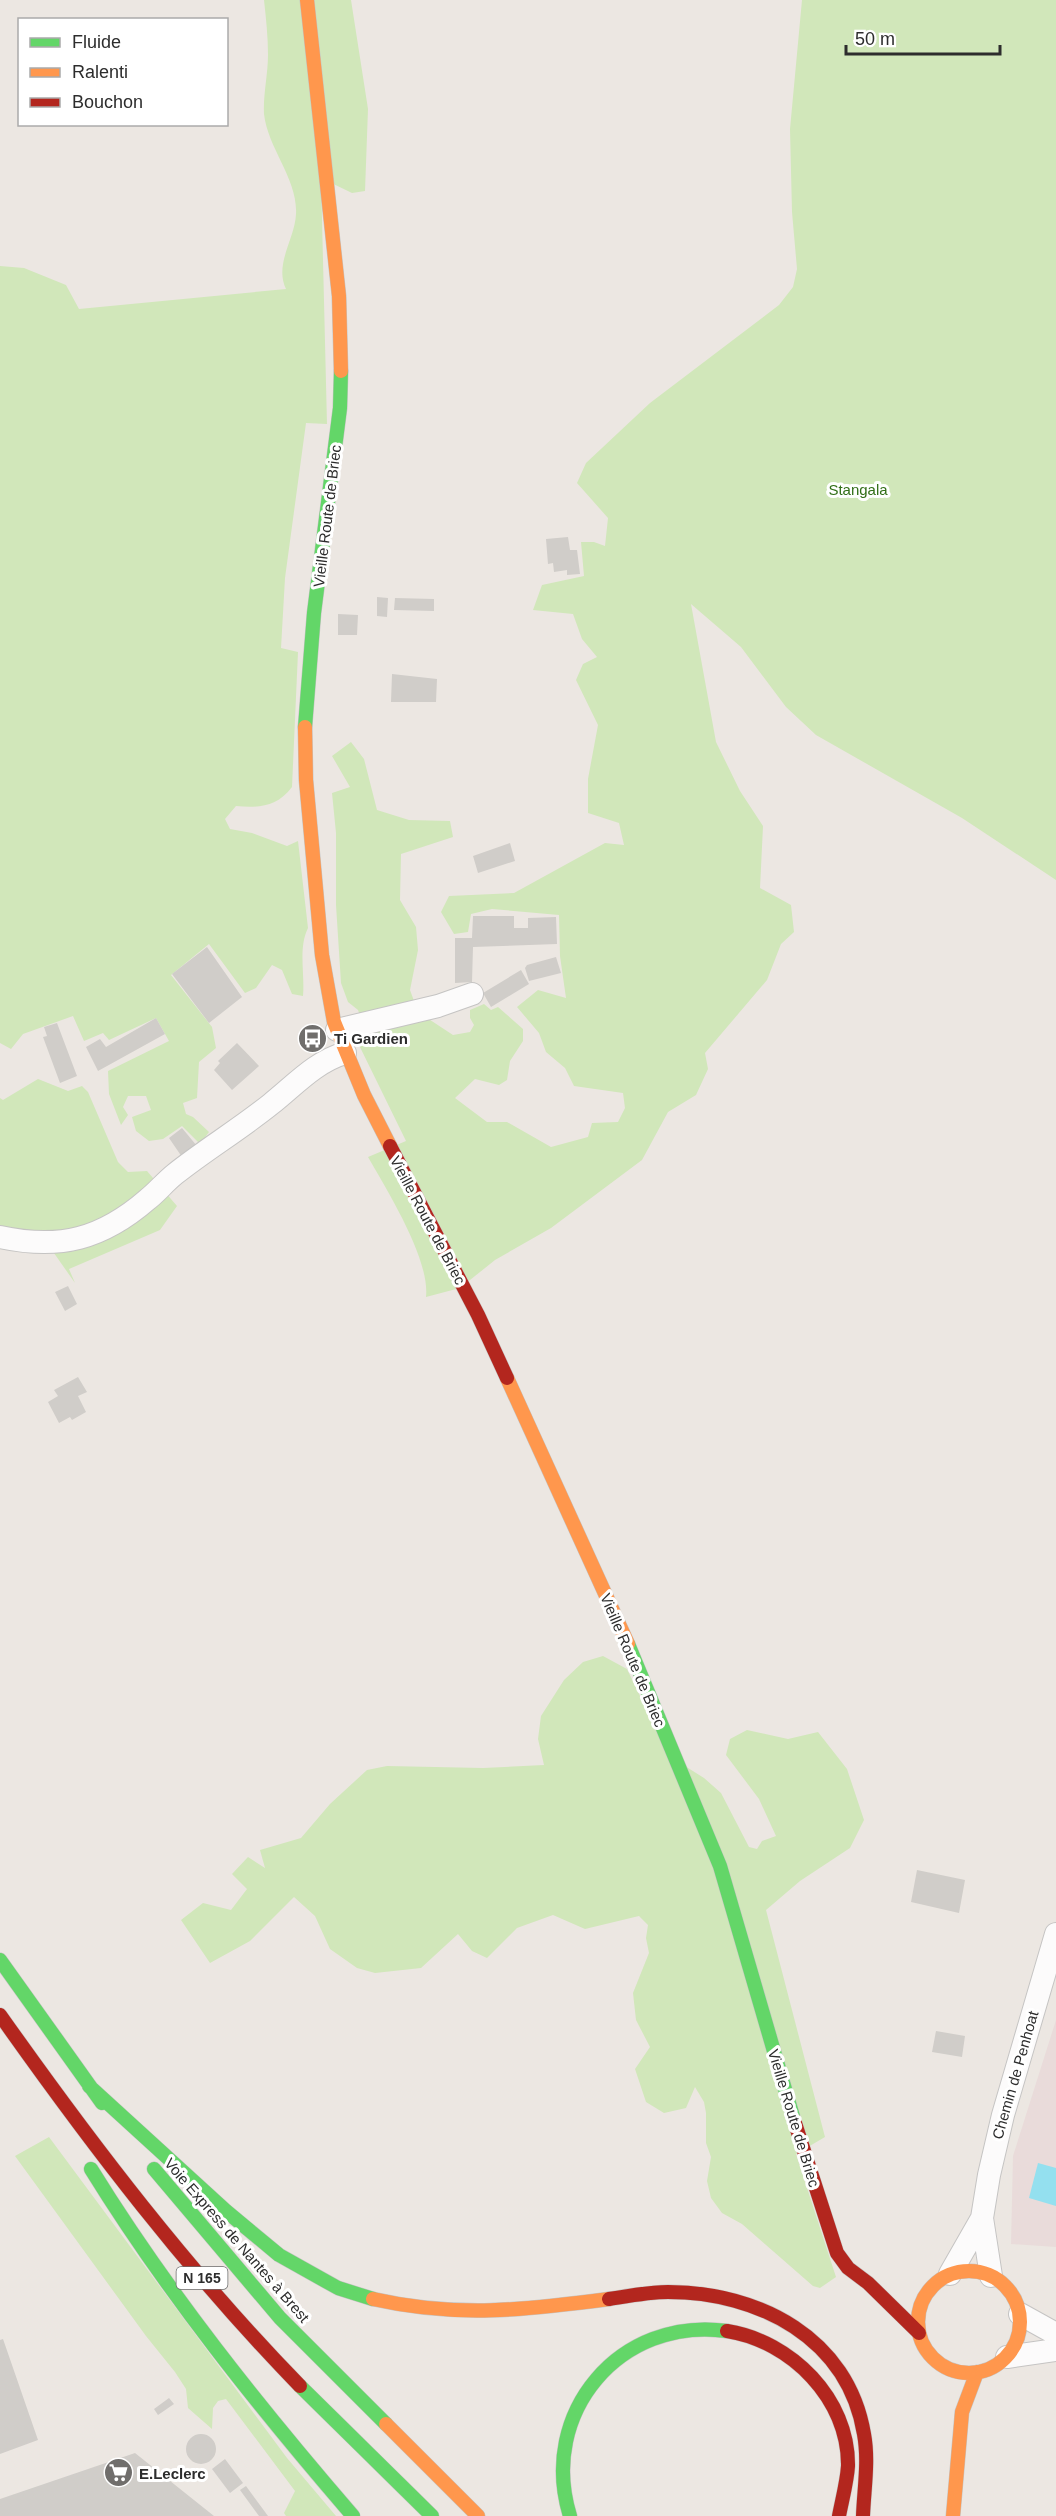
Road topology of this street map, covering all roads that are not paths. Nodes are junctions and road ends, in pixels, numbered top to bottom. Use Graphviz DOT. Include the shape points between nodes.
graph roads {
  1 [pos="307,0"];
  2 [pos="472,994"];
  3 [pos="337,1030"];
  4 [pos="345,1053"];
  5 [pos="0,1237"];
  6 [pos="1056,1934"];
  7 [pos="0,1960"];
  8 [pos="0,2015"];
  9 [pos="0,2022"];
  10 [pos="89,2086"];
  11 [pos="72,2138"];
  12 [pos="84,2158"];
  13 [pos="982,2218"];
  14 [pos="992,2276"];
  15 [pos="943,2278"];
  16 [pos="868,2283"];
  17 [pos="917,2285"];
  18 [pos="890,2286"];
  19 [pos="1020,2314"];
  20 [pos="919,2333"];
  21 [pos="1056,2334"];
  22 [pos="1056,2350"];
  23 [pos="1007,2357"];
  24 [pos="940,2364"];
  25 [pos="976,2372"];
  26 [pos="962,2412"];
  27 [pos="353,2516"];
  28 [pos="432,2516"];
  29 [pos="478,2516"];
  30 [pos="570,2516"];
  31 [pos="839,2516"];
  32 [pos="862,2516"];
  33 [pos="952,2516"];
  1 -- 3 [label="main road, Vieille Route de Briec" via="339,296 341,364 339,419 311,644 305,756 322,955"];
  2 -- 3 [label="street"];
  3 -- 4 [label="main road, Vieille Route de Briec"];
  4 -- 5 [label="street" via="305,1075 107,1228 63,1242"];
  4 -- 16 [label="main road, Vieille Route de Briec" via="478,1315 615,1614 720,1866 812,2181 837,2253 848,2268"];
  6 -- 13 [label="street, Chemin de Penhoat" via="995,2146"];
  7 -- 10 [label="main road, Voie Express de Nantes à Brest / N 165"];
  8 -- 28 [label="main road, N 165" via="84,2132 195,2270 322,2409"];
  9 -- 11 [label="main road"];
  10 -- 29 [label="main road, Voie Express de Nantes à Brest / N 165" via="141,2154 280,2318"];
  10 -- 32 [label="main road" via="252,2235 303,2272 345,2292 414,2308 470,2311 667,2292 699,2293 751,2303 793,2322 828,2352 857,2409 866,2452"];
  12 -- 27 [label="main road" via="134,2238 296,2450"];
  13 -- 14 [label="street, Chemin de Penhoat"];
  13 -- 15 [label="street, Chemin de Penhoat"];
  14 -- 15 [label="main road" via="964,2271"];
  14 -- 19 [label="main road" via="1010,2292"];
  15 -- 17 [label="main road"];
  15 -- 20 [label="main road" via="921,2305"];
  16 -- 18 [label="main road"];
  16 -- 20 [label="main road, Vieille Route de Briec"];
  19 -- 21 [label="street"];
  19 -- 23 [label="main road" via="1018,2337"];
  20 -- 24 [label="main road"];
  22 -- 23 [label="street"];
  23 -- 25 [label="main road" via="988,2370"];
  24 -- 25 [label="main road" via="951,2370"];
  24 -- 26 [label="main road"];
  25 -- 26 [label="main road"];
  26 -- 33 [label="main road"];
  30 -- 31 [label="main road" via="562,2490 562,2452 585,2393 605,2369 637,2345 659,2336 706,2328 762,2340 797,2362 827,2390 843,2424 846,2443 847,2490"];
}
